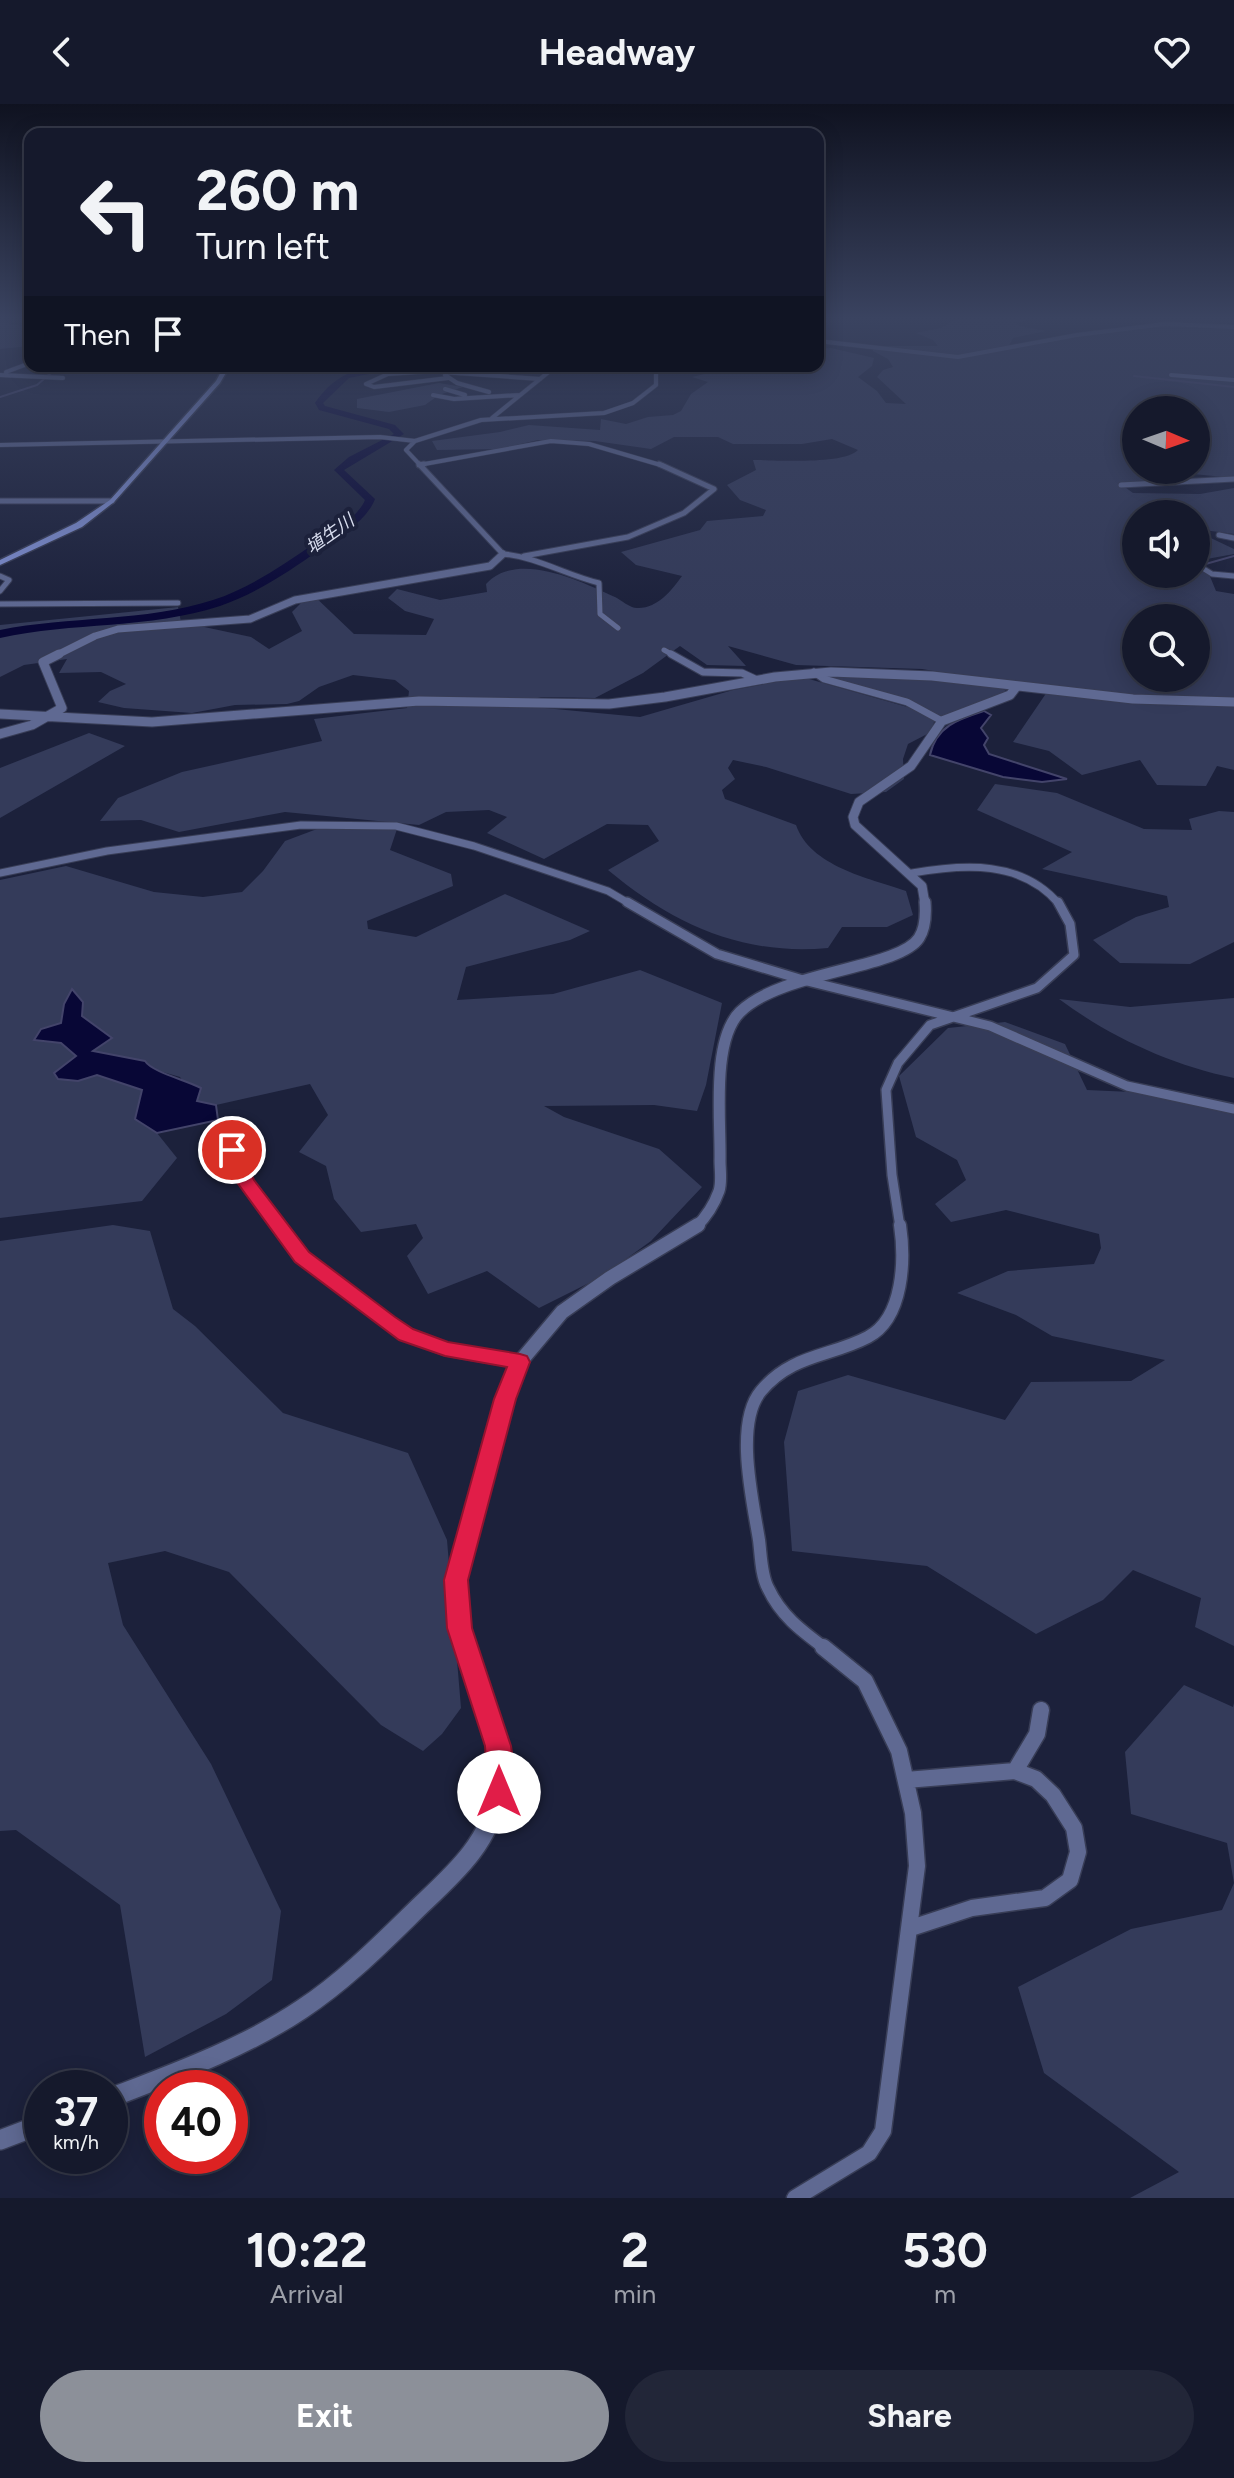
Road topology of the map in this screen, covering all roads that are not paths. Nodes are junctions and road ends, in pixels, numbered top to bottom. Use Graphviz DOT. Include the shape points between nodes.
graph roads {
  1 [pos="186,418"];
  2 [pos="492,418"];
  3 [pos="497,418"];
  4 [pos="412,440"];
  5 [pos="164,443"];
  6 [pos="0,445"];
  7 [pos="419,465"];
  8 [pos="1234,479"];
  9 [pos="1121,485"];
  10 [pos="0,501"];
  11 [pos="112,501"];
  12 [pos="1219,535"];
  13 [pos="1234,538"];
  14 [pos="503,554"];
  15 [pos="524,556"];
  16 [pos="0,563"];
  17 [pos="1210,573"];
  18 [pos="0,576"];
  19 [pos="1234,576"];
  20 [pos="0,591"];
  21 [pos="178,603"];
  22 [pos="0,604"];
  23 [pos="618,628"];
  24 [pos="664,650"];
  25 [pos="814,672"];
  26 [pos="755,679"];
  27 [pos="1017,686"];
  28 [pos="1234,702"];
  29 [pos="0,714"];
  30 [pos="45,717"];
  31 [pos="942,721"];
  32 [pos="0,734"];
  33 [pos="0,873"];
  34 [pos="912,873"];
  35 [pos="803,980"];
  36 [pos="954,1016"];
  37 [pos="1234,1109"];
  38 [pos="224,1124"];
  39 [pos="520,1362"];
  40 [pos="1041,1710"];
  41 [pos="1015,1771"];
  42 [pos="906,1780"];
  43 [pos="911,1928"];
  44 [pos="128,2091"];
  45 [pos="24,2131"];
  46 [pos="0,2140"];
  47 [pos="795,2198"];
  1 -- 5 [label="main road"];
  2 -- 3 [label="street"];
  2 -- 4 [label="street"];
  4 -- 5 [label="street"];
  4 -- 7 [label="street" via="406,450"];
  5 -- 6 [label="street"];
  5 -- 11 [label="main road"];
  7 -- 14 [label="street"];
  7 -- 15 [label="street" via="540,442 573,441 636,457 714,489 684,513 628,537"];
  8 -- 9 [label="street"];
  10 -- 11 [label="street"];
  11 -- 16 [label="main road" via="79,525"];
  12 -- 13 [label="street"];
  14 -- 15 [label="street"];
  14 -- 30 [label="street" via="490,566 295,600 250,619 105,632 43,662 62,705"];
  15 -- 23 [label="street" via="599,583 600,614"];
  17 -- 19 [label="street"];
  18 -- 20 [label="street" via="9,580"];
  21 -- 22 [label="street"];
  24 -- 26 [label="street" via="703,672 742,673"];
  25 -- 26 [label="street"];
  25 -- 27 [label="street" via="908,674"];
  25 -- 31 [label="street" via="907,702"];
  26 -- 30 [label="street" via="671,698 605,705 454,700 173,721"];
  27 -- 28 [label="street" via="1159,701"];
  27 -- 31 [label="street" via="1010,695"];
  29 -- 30 [label="street"];
  30 -- 32 [label="street"];
  31 -- 34 [label="street" via="911,766 854,809 855,825"];
  33 -- 35 [label="street" via="107,851 301,825 396,826 599,887 717,954"];
  34 -- 35 [label="street" via="925,897 917,941 893,955"];
  34 -- 36 [label="street" via="979,865 1000,868 1029,878 1054,897 1071,924 1074,955 1042,984"];
  35 -- 36 [label="street"];
  35 -- 39 [label="street" via="755,1000 728,1029 722,1049 720,1189 707,1215 692,1231 562,1312"];
  36 -- 37 [label="street" via="1023,1039 1127,1086"];
  36 -- 42 [label="street" via="930,1025 898,1063 886,1090 903,1246 898,1292 886,1321 870,1336 805,1358 780,1373 759,1393 747,1438 766,1586 790,1623 865,1681 894,1740"];
  38 -- 39 [label="street" via="245,1181 302,1257 406,1334 445,1349"];
  39 -- 44 [label="street" via="456,1580 460,1628 501,1766 499,1792 481,1840 389,1936 286,2019 218,2056"];
  40 -- 41 [label="street" via="1037,1734"];
  41 -- 42 [label="street"];
  41 -- 43 [label="street" via="1036,1779 1053,1795 1074,1828 1078,1852 1070,1880 1045,1898 972,1908"];
  42 -- 43 [label="street" via="917,1866"];
  43 -- 47 [label="street" via="883,2131 869,2153"];
  45 -- 46 [label="street"];
}
